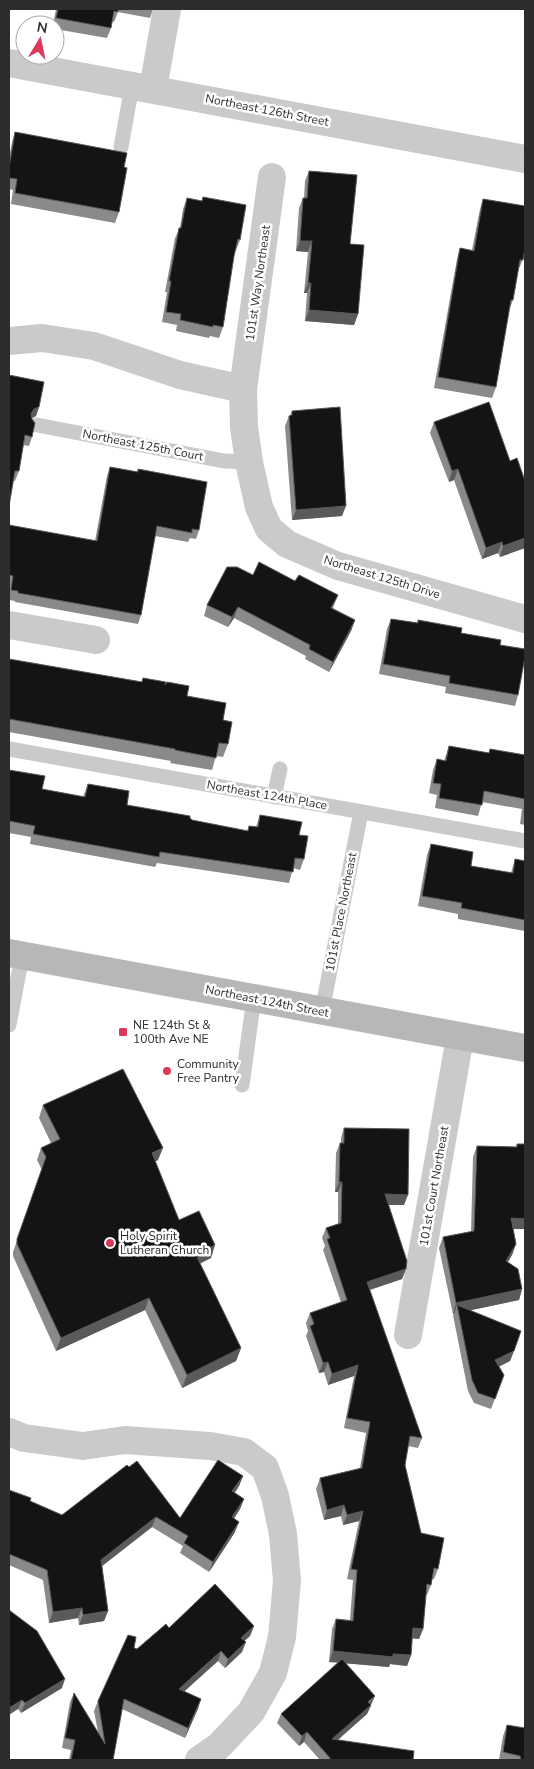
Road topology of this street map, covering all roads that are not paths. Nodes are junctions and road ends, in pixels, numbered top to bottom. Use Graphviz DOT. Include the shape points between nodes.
graph roads {
  1 [pos="167,9"];
  2 [pos="9,62"];
  3 [pos="142,87"];
  4 [pos="121,147"];
  5 [pos="525,159"];
  6 [pos="272,177"];
  7 [pos="9,341"];
  8 [pos="243,389"];
  9 [pos="37,425"];
  10 [pos="250,462"];
  11 [pos="525,619"];
  12 [pos="9,625"];
  13 [pos="96,640"];
  14 [pos="9,748"];
  15 [pos="280,769"];
  16 [pos="274,797"];
  17 [pos="360,812"];
  18 [pos="525,841"];
  19 [pos="15,954"];
  20 [pos="254,998"];
  21 [pos="322,1011"];
  22 [pos="9,1025"];
  23 [pos="460,1037"];
  24 [pos="525,1048"];
  25 [pos="242,1085"];
  26 [pos="408,1335"];
  27 [pos="9,1432"];
  28 [pos="199,1760"];
  1 -- 3 [label="street"];
  2 -- 3 [label="street, Northeast 126th Street"];
  3 -- 4 [label="lane"];
  3 -- 5 [label="street, Northeast 126th Street"];
  6 -- 8 [label="street, 101st Way Northeast"];
  7 -- 8 [label="street" via="42,338 94,346 180,375"];
  8 -- 10 [label="street, Northeast 125th Drive" via="244,427"];
  9 -- 10 [label="lane, Northeast 125th Court" via="224,461"];
  10 -- 11 [label="street, Northeast 125th Drive" via="259,507 269,529 287,544 338,566"];
  12 -- 13 [label="street"];
  14 -- 16 [label="lane, Northeast 124th Place"];
  15 -- 16 [label="lane"];
  16 -- 17 [label="lane, Northeast 124th Place"];
  17 -- 18 [label="lane, Northeast 124th Place"];
  17 -- 21 [label="lane, 101st Place Northeast"];
  19 -- 20 [label="main road, Northeast 124th Street"];
  19 -- 22 [label="lane"];
  20 -- 21 [label="main road, Northeast 124th Street"];
  20 -- 25 [label="lane"];
  21 -- 23 [label="main road, Northeast 124th Street"];
  23 -- 24 [label="main road, Northeast 124th Street"];
  23 -- 26 [label="street, 101st Court Northeast"];
  27 -- 28 [label="street" via="24,1438 83,1446 125,1440 210,1446 244,1452 265,1468 283,1534 287,1581 282,1637 273,1673 250,1712 219,1746"];
}
